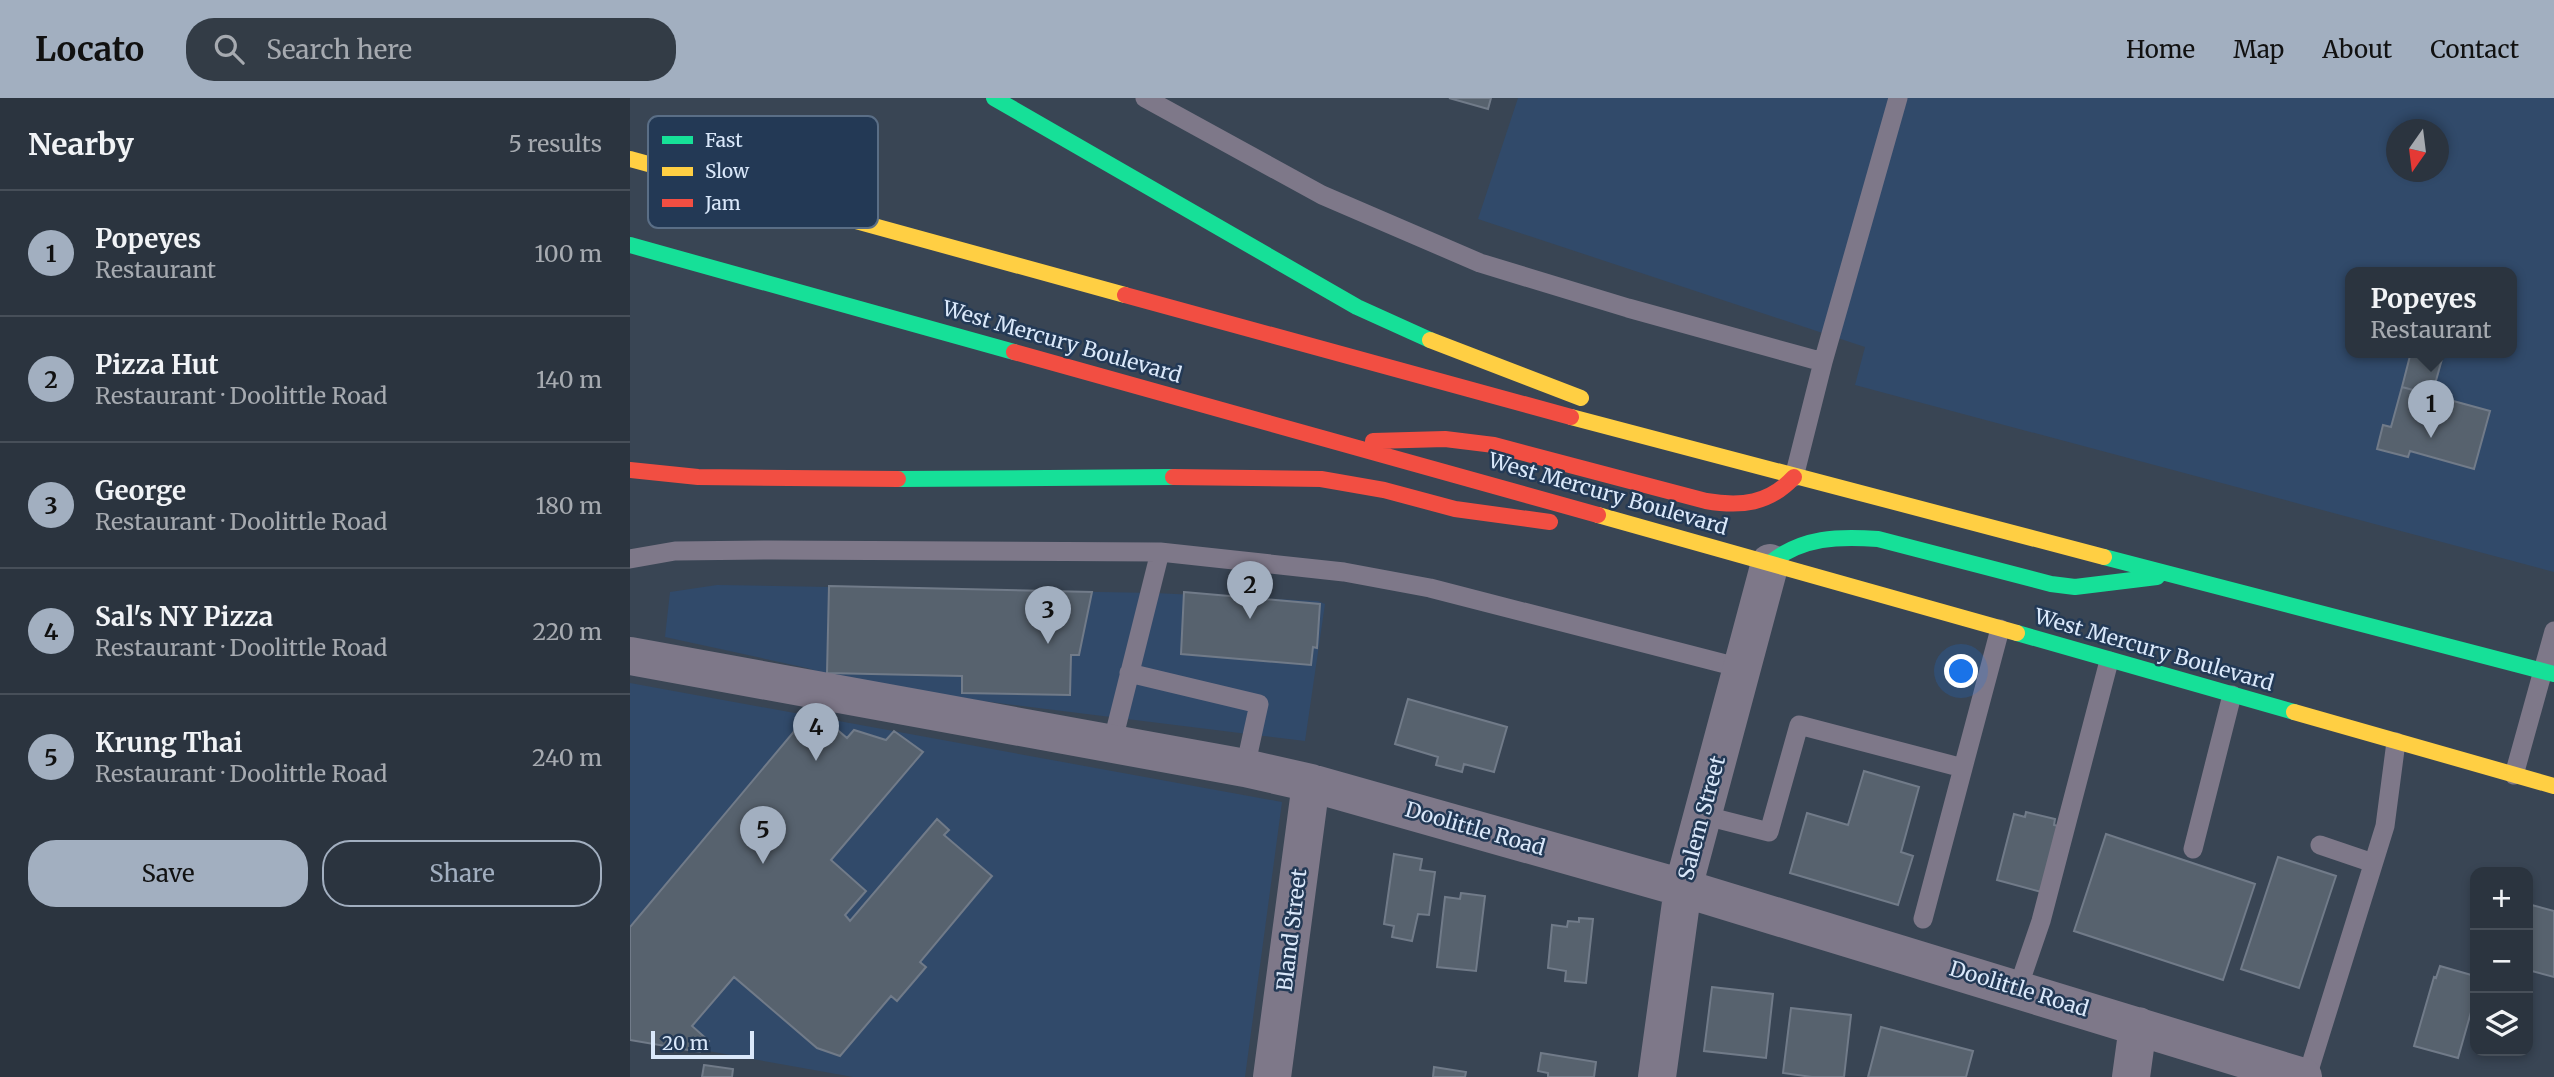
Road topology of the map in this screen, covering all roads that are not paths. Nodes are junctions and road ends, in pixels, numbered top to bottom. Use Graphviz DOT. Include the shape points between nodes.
graph roads {
  1 [pos="994,98"];
  2 [pos="1145,98"];
  3 [pos="1898,98"];
  4 [pos="630,159"];
  5 [pos="648,164"];
  6 [pos="878,227"];
  7 [pos="630,245"];
  8 [pos="1823,362"];
  9 [pos="1590,402"];
  10 [pos="1616,413"];
  11 [pos="1336,442"];
  12 [pos="1729,460"];
  13 [pos="630,470"];
  14 [pos="1794,477"];
  15 [pos="1711,546"];
  16 [pos="1160,552"];
  17 [pos="630,559"];
  18 [pos="1770,563"];
  19 [pos="2176,574"];
  20 [pos="2000,629"];
  21 [pos="2554,631"];
  22 [pos="630,656"];
  23 [pos="2109,661"];
  24 [pos="1741,668"];
  25 [pos="2548,672"];
  26 [pos="1129,673"];
  27 [pos="2232,695"];
  28 [pos="2396,742"];
  29 [pos="1112,744"];
  30 [pos="1245,768"];
  31 [pos="1963,768"];
  32 [pos="2514,775"];
  33 [pos="1311,783"];
  34 [pos="2554,786"];
  35 [pos="1702,815"];
  36 [pos="2320,845"];
  37 [pos="2193,849"];
  38 [pos="2373,863"];
  39 [pos="1683,888"];
  40 [pos="1923,919"];
  41 [pos="2018,988"];
  42 [pos="2138,1026"];
  43 [pos="1272,1077"];
  44 [pos="1657,1077"];
  45 [pos="2131,1077"];
  46 [pos="2305,1077"];
  1 -- 9 [label="main road" via="1357,307 1436,343"];
  2 -- 8 [label="lane" via="1322,195 1480,263"];
  3 -- 8 [label="lane"];
  4 -- 5 [label="main road"];
  6 -- 12 [label="main road"];
  7 -- 11 [label="main road, West Mercury Boulevard"];
  8 -- 14 [label="lane"];
  10 -- 12 [label="main road"];
  11 -- 14 [label="main road" via="1470,441 1732,505 1769,498"];
  11 -- 15 [label="main road, West Mercury Boulevard"];
  12 -- 14 [label="main road"];
  13 -- 15 [label="main road" via="698,477 1321,479 1455,509"];
  14 -- 19 [label="main road"];
  15 -- 18 [label="main road, West Mercury Boulevard"];
  16 -- 17 [label="lane" via="675,551"];
  16 -- 24 [label="lane" via="1344,572 1405,584"];
  16 -- 26 [label="lane"];
  18 -- 19 [label="main road" via="1791,548 1849,537 1878,539 2076,587"];
  18 -- 20 [label="main road, West Mercury Boulevard"];
  18 -- 24 [label="street, Salem Street"];
  19 -- 25 [label="main road"];
  20 -- 23 [label="main road, West Mercury Boulevard"];
  20 -- 31 [label="lane"];
  21 -- 25 [label="lane"];
  22 -- 29 [label="street, Doolittle Road"];
  23 -- 27 [label="main road, West Mercury Boulevard"];
  23 -- 41 [label="lane" via="2041,921"];
  24 -- 35 [label="street, Salem Street"];
  25 -- 32 [label="lane"];
  26 -- 29 [label="lane"];
  26 -- 30 [label="lane" via="1259,704"];
  27 -- 28 [label="main road, West Mercury Boulevard"];
  27 -- 37 [label="lane"];
  28 -- 32 [label="main road, West Mercury Boulevard"];
  28 -- 38 [label="lane" via="2385,826"];
  29 -- 30 [label="street, Doolittle Road"];
  30 -- 33 [label="street, Doolittle Road"];
  31 -- 35 [label="lane" via="1799,725 1769,832"];
  31 -- 40 [label="lane"];
  32 -- 34 [label="main road, West Mercury Boulevard"];
  33 -- 39 [label="street, Doolittle Road"];
  33 -- 43 [label="street, Bland Street"];
  35 -- 39 [label="street, Salem Street"];
  36 -- 38 [label="lane"];
  38 -- 46 [label="lane"];
  39 -- 41 [label="street, Doolittle Road"];
  39 -- 44 [label="street, Salem Street"];
  41 -- 42 [label="street, Doolittle Road"];
  42 -- 45 [label="street"];
  42 -- 46 [label="street, Doolittle Road"];
}
